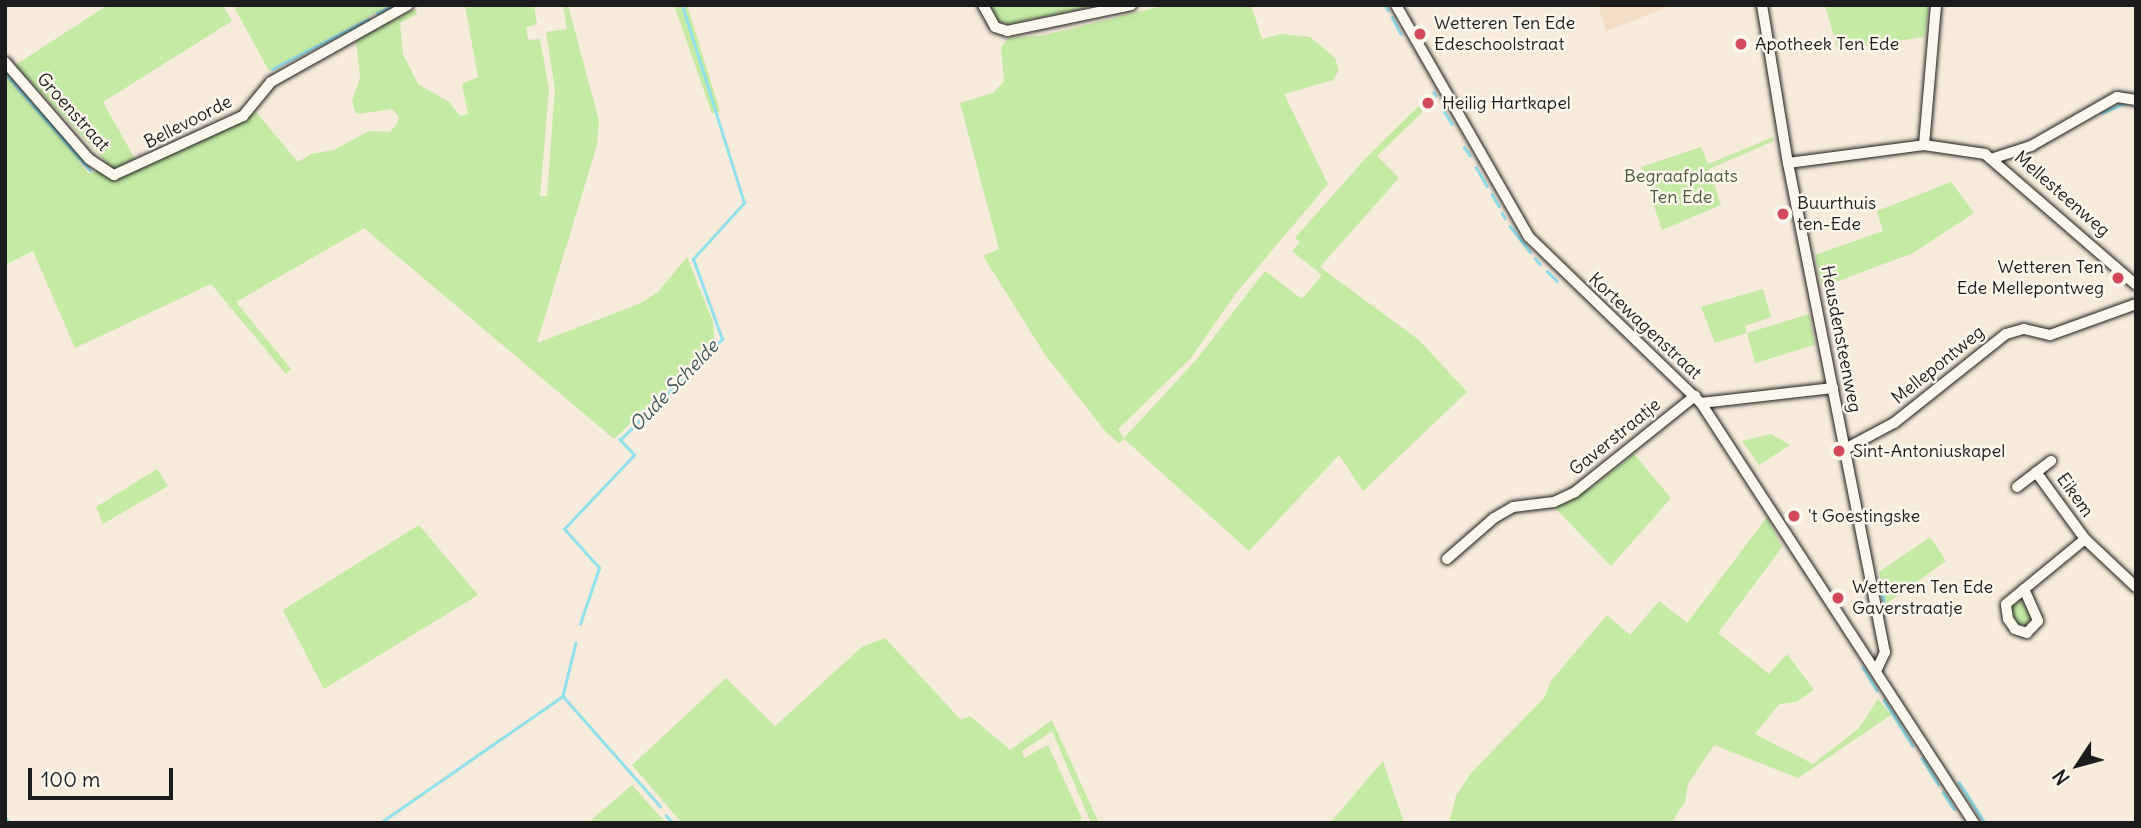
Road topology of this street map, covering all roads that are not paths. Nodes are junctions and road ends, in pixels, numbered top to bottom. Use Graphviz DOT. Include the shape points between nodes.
graph roads {
  1 [pos="408,5"];
  2 [pos="983,5"];
  3 [pos="1131,5"];
  4 [pos="1396,5"];
  5 [pos="1762,5"];
  6 [pos="1936,5"];
  7 [pos="5,62"];
  8 [pos="2136,100"];
  9 [pos="1924,145"];
  10 [pos="1994,158"];
  11 [pos="1788,163"];
  12 [pos="120,174"];
  13 [pos="2136,285"];
  14 [pos="2136,304"];
  15 [pos="1833,388"];
  16 [pos="1698,400"];
  17 [pos="1845,449"];
  18 [pos="2051,461"];
  19 [pos="2036,472"];
  20 [pos="2017,487"];
  21 [pos="2085,539"];
  22 [pos="1447,559"];
  23 [pos="2136,587"];
  24 [pos="2024,590"];
  25 [pos="1876,671"];
  26 [pos="1974,823"];
  1 -- 12 [label="street, Bellevoorde" via="271,82 243,116"];
  2 -- 3 [label="street" via="995,27 1007,31"];
  4 -- 16 [label="street, Kortewagenstraat" via="1529,237"];
  5 -- 11 [label="street, Heusdensteenweg"];
  6 -- 9 [label="street"];
  7 -- 12 [label="street, Groenstraat" via="89,159 107,174"];
  8 -- 10 [label="street" via="2117,97 2036,143"];
  9 -- 10 [label="street, Mellesteenweg"];
  9 -- 11 [label="street, Mellesteenweg"];
  10 -- 13 [label="street, Mellesteenweg"];
  11 -- 15 [label="street, Heusdensteenweg"];
  14 -- 17 [label="street, Mellepontweg" via="2050,335 2010,331 1894,423"];
  15 -- 16 [label="street"];
  15 -- 17 [label="street, Heusdensteenweg"];
  16 -- 22 [label="street, Gaverstraatje" via="1575,492 1554,502 1513,507 1494,517"];
  16 -- 25 [label="street, Kortewagenstraat"];
  17 -- 25 [label="street, Heusdensteenweg" via="1885,652"];
  18 -- 19 [label="street, Eikem"];
  19 -- 20 [label="street, Eikem"];
  19 -- 21 [label="street, Eikem"];
  21 -- 23 [label="street, Eikem"];
  21 -- 24 [label="street, Eikem"];
  25 -- 26 [label="street"];
}
